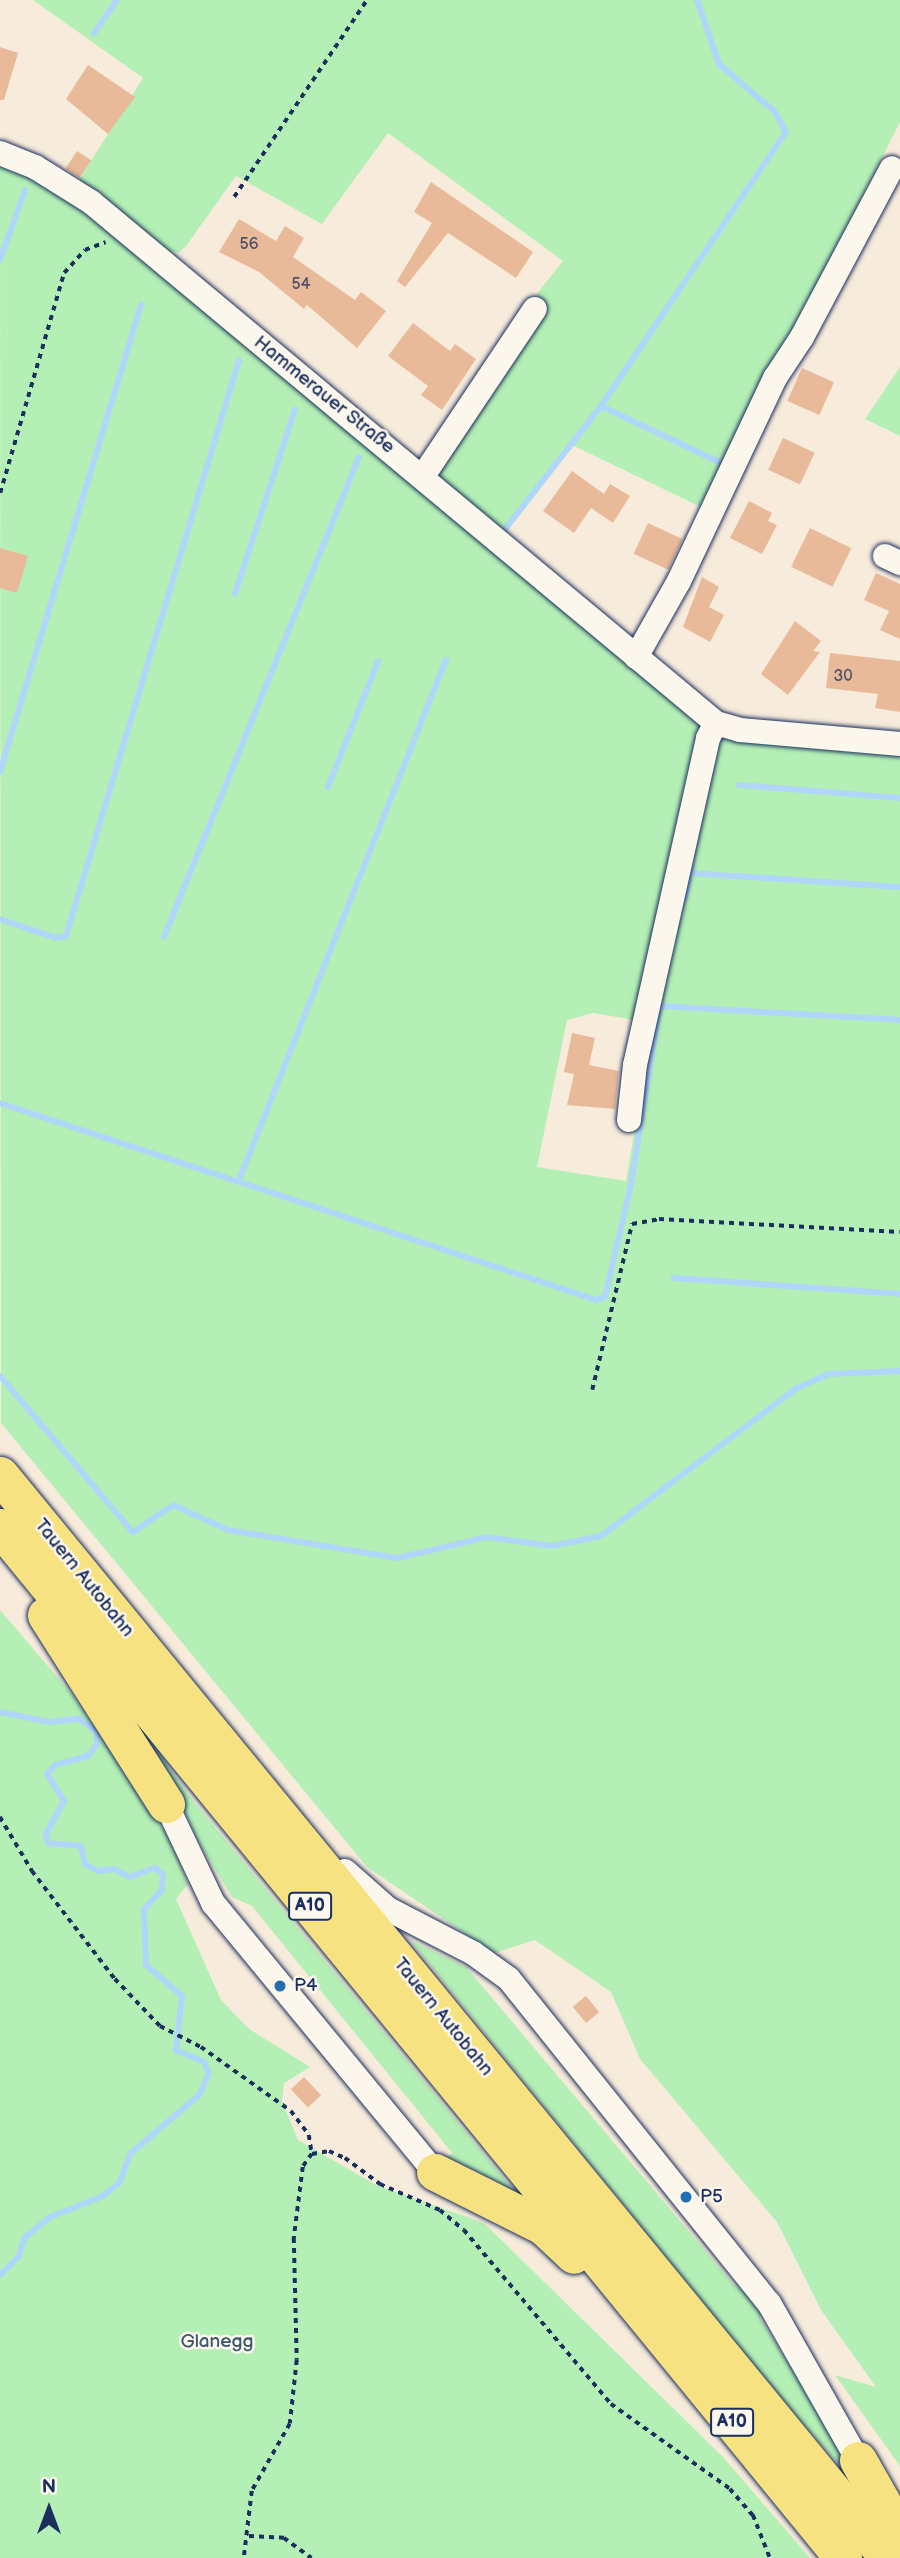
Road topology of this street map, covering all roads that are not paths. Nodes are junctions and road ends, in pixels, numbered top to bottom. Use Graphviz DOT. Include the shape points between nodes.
graph roads {
  1 [pos="0,153"];
  2 [pos="892,169"];
  3 [pos="536,309"];
  4 [pos="423,476"];
  5 [pos="636,657"];
  6 [pos="716,723"];
  7 [pos="900,744"];
  8 [pos="629,1120"];
  9 [pos="0,1475"];
  10 [pos="0,1527"];
  11 [pos="0,1552"];
  12 [pos="166,1804"];
  13 [pos="300,1842"];
  14 [pos="333,1858"];
  15 [pos="435,2172"];
  16 [pos="620,2286"];
  17 [pos="858,2460"];
  18 [pos="900,2534"];
  19 [pos="843,2558"];
  20 [pos="888,2558"];
  1 -- 4 [label="street, Hammerauer Straße" via="61,182"];
  2 -- 5 [label="street" via="802,337 775,378 679,581"];
  3 -- 4 [label="street"];
  4 -- 5 [label="street, Hammerauer Straße"];
  5 -- 6 [label="street, Hammerauer Straße"];
  6 -- 7 [label="street, Hammerauer Straße" via="740,730"];
  6 -- 8 [label="street" via="708,738 638,1052"];
  9 -- 13 [label="highway, Tauern Autobahn / A10"];
  10 -- 16 [label="highway, Tauern Autobahn / A10"];
  11 -- 12 [label="highway"];
  12 -- 15 [label="street" via="214,1903"];
  13 -- 14 [label="highway"];
  13 -- 20 [label="highway, Tauern Autobahn / A10"];
  14 -- 17 [label="street" via="388,1909 472,1953 509,1979 769,2302"];
  15 -- 16 [label="highway" via="542,2226 597,2278"];
  16 -- 19 [label="highway, Tauern Autobahn / A10"];
  17 -- 18 [label="highway"];
}
